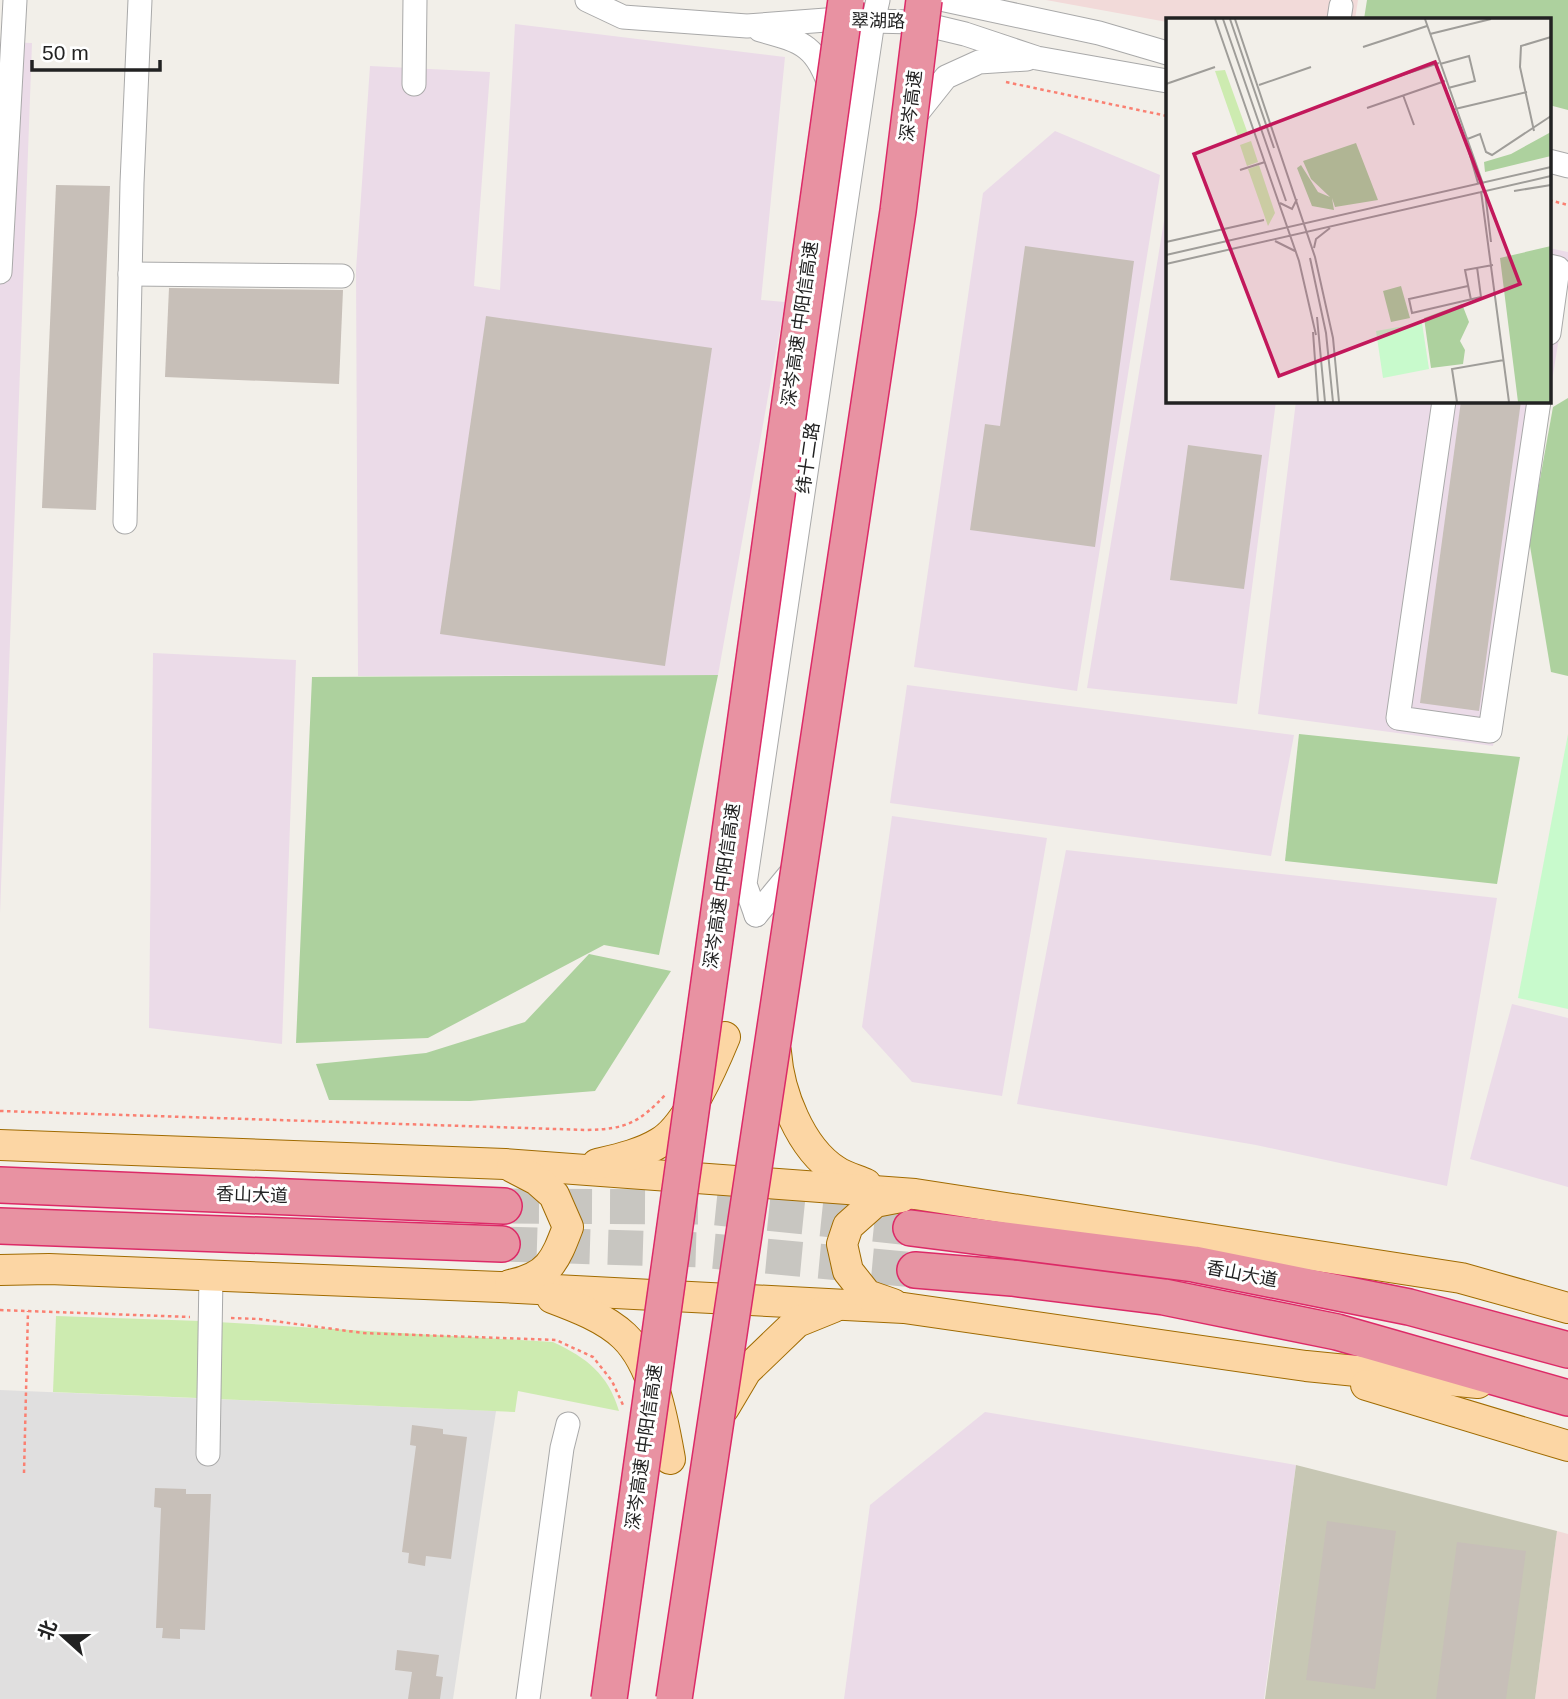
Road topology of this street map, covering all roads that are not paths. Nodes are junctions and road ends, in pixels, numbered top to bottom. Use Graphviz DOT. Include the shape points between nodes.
graph roads {
  1 [pos="15,0"];
  2 [pos="140,0"];
  3 [pos="415,0"];
  4 [pos="587,0"];
  5 [pos="844,0"];
  6 [pos="943,0"];
  7 [pos="978,0"];
  8 [pos="919,7"];
  9 [pos="876,11"];
  10 [pos="1021,16"];
  11 [pos="747,26"];
  12 [pos="1166,53"];
  13 [pos="1037,58"];
  14 [pos="1166,81"];
  15 [pos="414,84"];
  16 [pos="899,138"];
  17 [pos="853,154"];
  18 [pos="1550,161"];
  19 [pos="1568,166"];
  20 [pos="898,211"];
  21 [pos="1550,266"];
  22 [pos="0,272"];
  23 [pos="130,274"];
  24 [pos="342,276"];
  25 [pos="1550,326"];
  26 [pos="1444,402"];
  27 [pos="1539,402"];
  28 [pos="125,522"];
  29 [pos="773,1017"];
  30 [pos="725,1037"];
  31 [pos="0,1145"];
  32 [pos="60,1147"];
  33 [pos="0,1158"];
  34 [pos="506,1164"];
  35 [pos="574,1169"];
  36 [pos="0,1185"];
  37 [pos="883,1191"];
  38 [pos="915,1194"];
  39 [pos="504,1206"];
  40 [pos="0,1226"];
  41 [pos="911,1228"];
  42 [pos="502,1244"];
  43 [pos="0,1255"];
  44 [pos="1311,1255"];
  45 [pos="49,1269"];
  46 [pos="0,1270"];
  47 [pos="915,1270"];
  48 [pos="211,1276"];
  49 [pos="512,1288"];
  50 [pos="841,1304"];
  51 [pos="904,1308"];
  52 [pos="1568,1308"];
  53 [pos="1558,1348"];
  54 [pos="1306,1366"];
  55 [pos="1553,1393"];
  56 [pos="724,1408"];
  57 [pos="568,1424"];
  58 [pos="1568,1446"];
  59 [pos="208,1454"];
  60 [pos="670,1459"];
  61 [pos="528,1699"];
  62 [pos="609,1699"];
  63 [pos="674,1699"];
  1 -- 22 [label="street"];
  2 -- 23 [label="street"];
  3 -- 15 [label="street"];
  4 -- 11 [label="street, 翠湖路" via="623,17"];
  5 -- 62 [label="highway, 深岑高速 中阳信高速, bridge"];
  6 -- 10 [label="street"];
  6 -- 20 [label="highway, bridge"];
  7 -- 10 [label="street"];
  8 -- 9 [label="street, 翠湖路"];
  8 -- 13 [label="street, 翠湖路" via="965,34"];
  8 -- 16 [label="street"];
  8 -- 20 [label="highway, 深岑高速, bridge"];
  9 -- 11 [label="street, 翠湖路"];
  9 -- 17 [label="street, 纬十二路"];
  10 -- 12 [label="street"];
  11 -- 17 [label="street" via="812,50 826,74"];
  13 -- 14 [label="street, 翠湖路"];
  13 -- 16 [label="street" via="979,62 946,77"];
  16 -- 17 [label="street, 纬十二路" via="794,869 756,915 745,884"];
  18 -- 19 [label="street"];
  20 -- 63 [label="highway, bridge"];
  21 -- 25 [label="street" via="1558,268"];
  23 -- 24 [label="street"];
  23 -- 28 [label="street"];
  26 -- 27 [label="street" via="1398,718 1490,731"];
  29 -- 37 [label="main road" via="777,1072 787,1106 811,1147 835,1171"];
  30 -- 35 [label="main road" via="704,1087 661,1143"];
  31 -- 32 [label="main road"];
  32 -- 33 [label="main road"];
  32 -- 34 [label="main road"];
  34 -- 35 [label="main road"];
  34 -- 49 [label="main road" via="554,1195 568,1227 556,1258 532,1280"];
  35 -- 37 [label="main road"];
  36 -- 39 [label="highway, 香山大道"];
  37 -- 38 [label="main road"];
  38 -- 44 [label="main road"];
  38 -- 51 [label="main road" via="875,1202 848,1226 842,1244 848,1271 867,1295"];
  40 -- 42 [label="highway"];
  41 -- 53 [label="highway, 香山大道" via="1194,1264 1409,1307"];
  43 -- 45 [label="main road"];
  44 -- 52 [label="main road" via="1461,1278"];
  44 -- 53 [label="main road"];
  45 -- 46 [label="main road"];
  45 -- 48 [label="main road"];
  47 -- 55 [label="highway" via="1164,1297 1337,1332"];
  48 -- 49 [label="main road"];
  48 -- 59 [label="street"];
  49 -- 50 [label="main road"];
  49 -- 60 [label="main road" via="595,1316 624,1336 659,1400"];
  50 -- 51 [label="main road"];
  50 -- 56 [label="main road" via="797,1322 747,1371"];
  51 -- 54 [label="main road"];
  54 -- 55 [label="main road"];
  54 -- 58 [label="main road"];
  57 -- 61 [label="street"];
}
